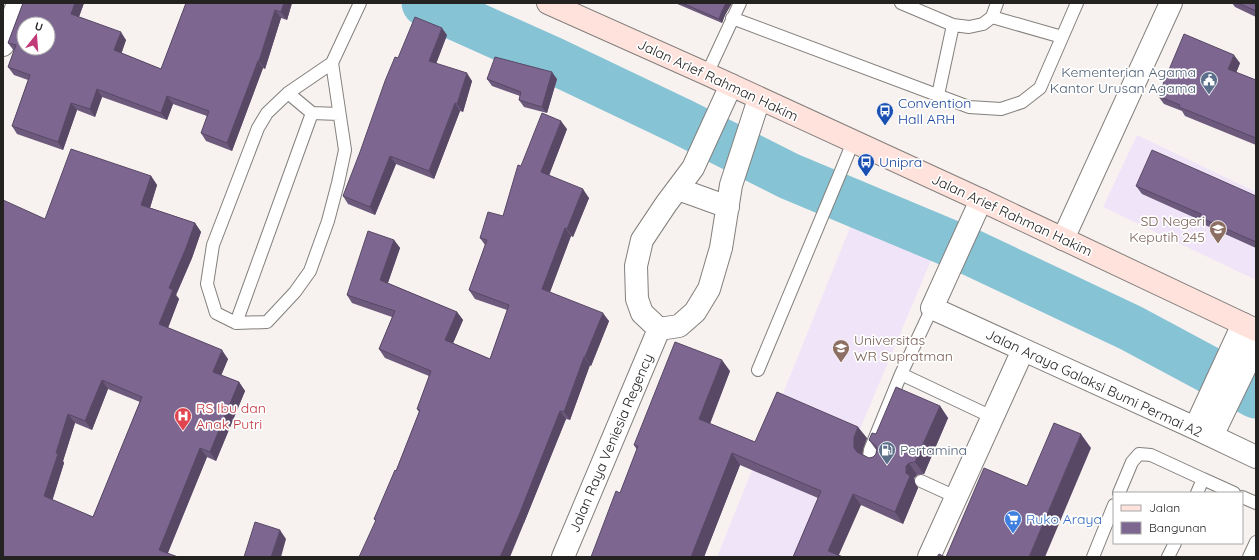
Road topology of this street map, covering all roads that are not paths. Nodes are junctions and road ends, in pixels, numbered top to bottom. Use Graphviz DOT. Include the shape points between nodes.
graph roads {
  1 [pos="18,3"];
  2 [pos="360,3"];
  3 [pos="740,3"];
  4 [pos="901,3"];
  5 [pos="997,3"];
  6 [pos="1077,3"];
  7 [pos="1170,3"];
  8 [pos="552,4"];
  9 [pos="992,17"];
  10 [pos="732,18"];
  11 [pos="953,25"];
  12 [pos="1062,37"];
  13 [pos="3,45"];
  14 [pos="332,63"];
  15 [pos="707,74"];
  16 [pos="731,85"];
  17 [pos="288,93"];
  18 [pos="938,95"];
  19 [pos="759,99"];
  20 [pos="312,113"];
  21 [pos="339,114"];
  22 [pos="852,142"];
  23 [pos="678,189"];
  24 [pos="981,200"];
  25 [pos="728,207"];
  26 [pos="1063,239"];
  27 [pos="932,308"];
  28 [pos="236,323"];
  29 [pos="1250,327"];
  30 [pos="658,329"];
  31 [pos="1023,350"];
  32 [pos="1245,353"];
  33 [pos="758,370"];
  34 [pos="901,374"];
  35 [pos="992,417"];
  36 [pos="1203,432"];
  37 [pos="1256,457"];
  38 [pos="878,462"];
  39 [pos="1203,479"];
  40 [pos="921,481"];
  41 [pos="1119,492"];
  42 [pos="1197,492"];
  43 [pos="1232,492"];
  44 [pos="956,497"];
  45 [pos="1243,497"];
  46 [pos="1256,503"];
  47 [pos="1113,508"];
  48 [pos="1256,542"];
  49 [pos="1174,544"];
  50 [pos="563,557"];
  51 [pos="929,557"];
  52 [pos="1093,557"];
  53 [pos="1168,557"];
  54 [pos="1249,557"];
  1 -- 13 [label="street"];
  2 -- 14 [label="lane"];
  3 -- 10 [label="lane"];
  4 -- 11 [label="lane"];
  5 -- 9 [label="lane"];
  6 -- 12 [label="lane"];
  7 -- 26 [label="street"];
  8 -- 15 [label="main road, Jalan Arief Rahman Hakim"];
  9 -- 11 [label="lane" via="983,24 969,27"];
  9 -- 12 [label="lane"];
  10 -- 15 [label="lane"];
  10 -- 18 [label="lane"];
  11 -- 18 [label="lane"];
  12 -- 18 [label="lane" via="1040,88 1022,102 1001,109 969,107"];
  14 -- 17 [label="lane"];
  14 -- 21 [label="lane"];
  15 -- 16 [label="main road, Jalan Arief Rahman Hakim"];
  16 -- 19 [label="main road, Jalan Arief Rahman Hakim"];
  16 -- 23 [label="street" via="693,168"];
  17 -- 20 [label="lane"];
  17 -- 28 [label="lane" via="267,113 258,128 213,245 207,284 216,312"];
  19 -- 22 [label="main road, Jalan Arief Rahman Hakim"];
  19 -- 25 [label="street" via="731,185"];
  20 -- 21 [label="lane"];
  20 -- 28 [label="lane"];
  21 -- 28 [label="lane" via="345,150 328,221 310,271 295,292 267,322"];
  22 -- 24 [label="main road, Jalan Arief Rahman Hakim"];
  22 -- 33 [label="lane"];
  23 -- 25 [label="street"];
  23 -- 30 [label="street" via="642,240 636,266 637,298 642,313"];
  24 -- 26 [label="main road, Jalan Arief Rahman Hakim"];
  24 -- 27 [label="street"];
  25 -- 30 [label="street" via="721,248 709,289 695,312 679,326"];
  26 -- 29 [label="main road, Jalan Arief Rahman Hakim"];
  27 -- 31 [label="street, Jalan Araya Galaksi Bumi Permai A2"];
  27 -- 34 [label="lane"];
  29 -- 32 [label="street"];
  30 -- 50 [label="street, Jalan Raya Veniesia Regency"];
  31 -- 35 [label="street"];
  31 -- 36 [label="street, Jalan Araya Galaksi Bumi Permai A2"];
  32 -- 36 [label="street"];
  34 -- 35 [label="lane"];
  34 -- 38 [label="lane" via="870,450 869,457"];
  35 -- 44 [label="street"];
  36 -- 37 [label="street, Jalan Araya Galaksi Bumi Permai A2"];
  39 -- 41 [label="lane" via="1151,455 1139,454 1132,462"];
  39 -- 42 [label="lane"];
  39 -- 43 [label="lane"];
  40 -- 44 [label="lane"];
  44 -- 51 [label="street"];
  45 -- 46 [label="lane"];
  47 -- 52 [label="lane"];
  48 -- 54 [label="lane"];
  49 -- 53 [label="lane"];
}
